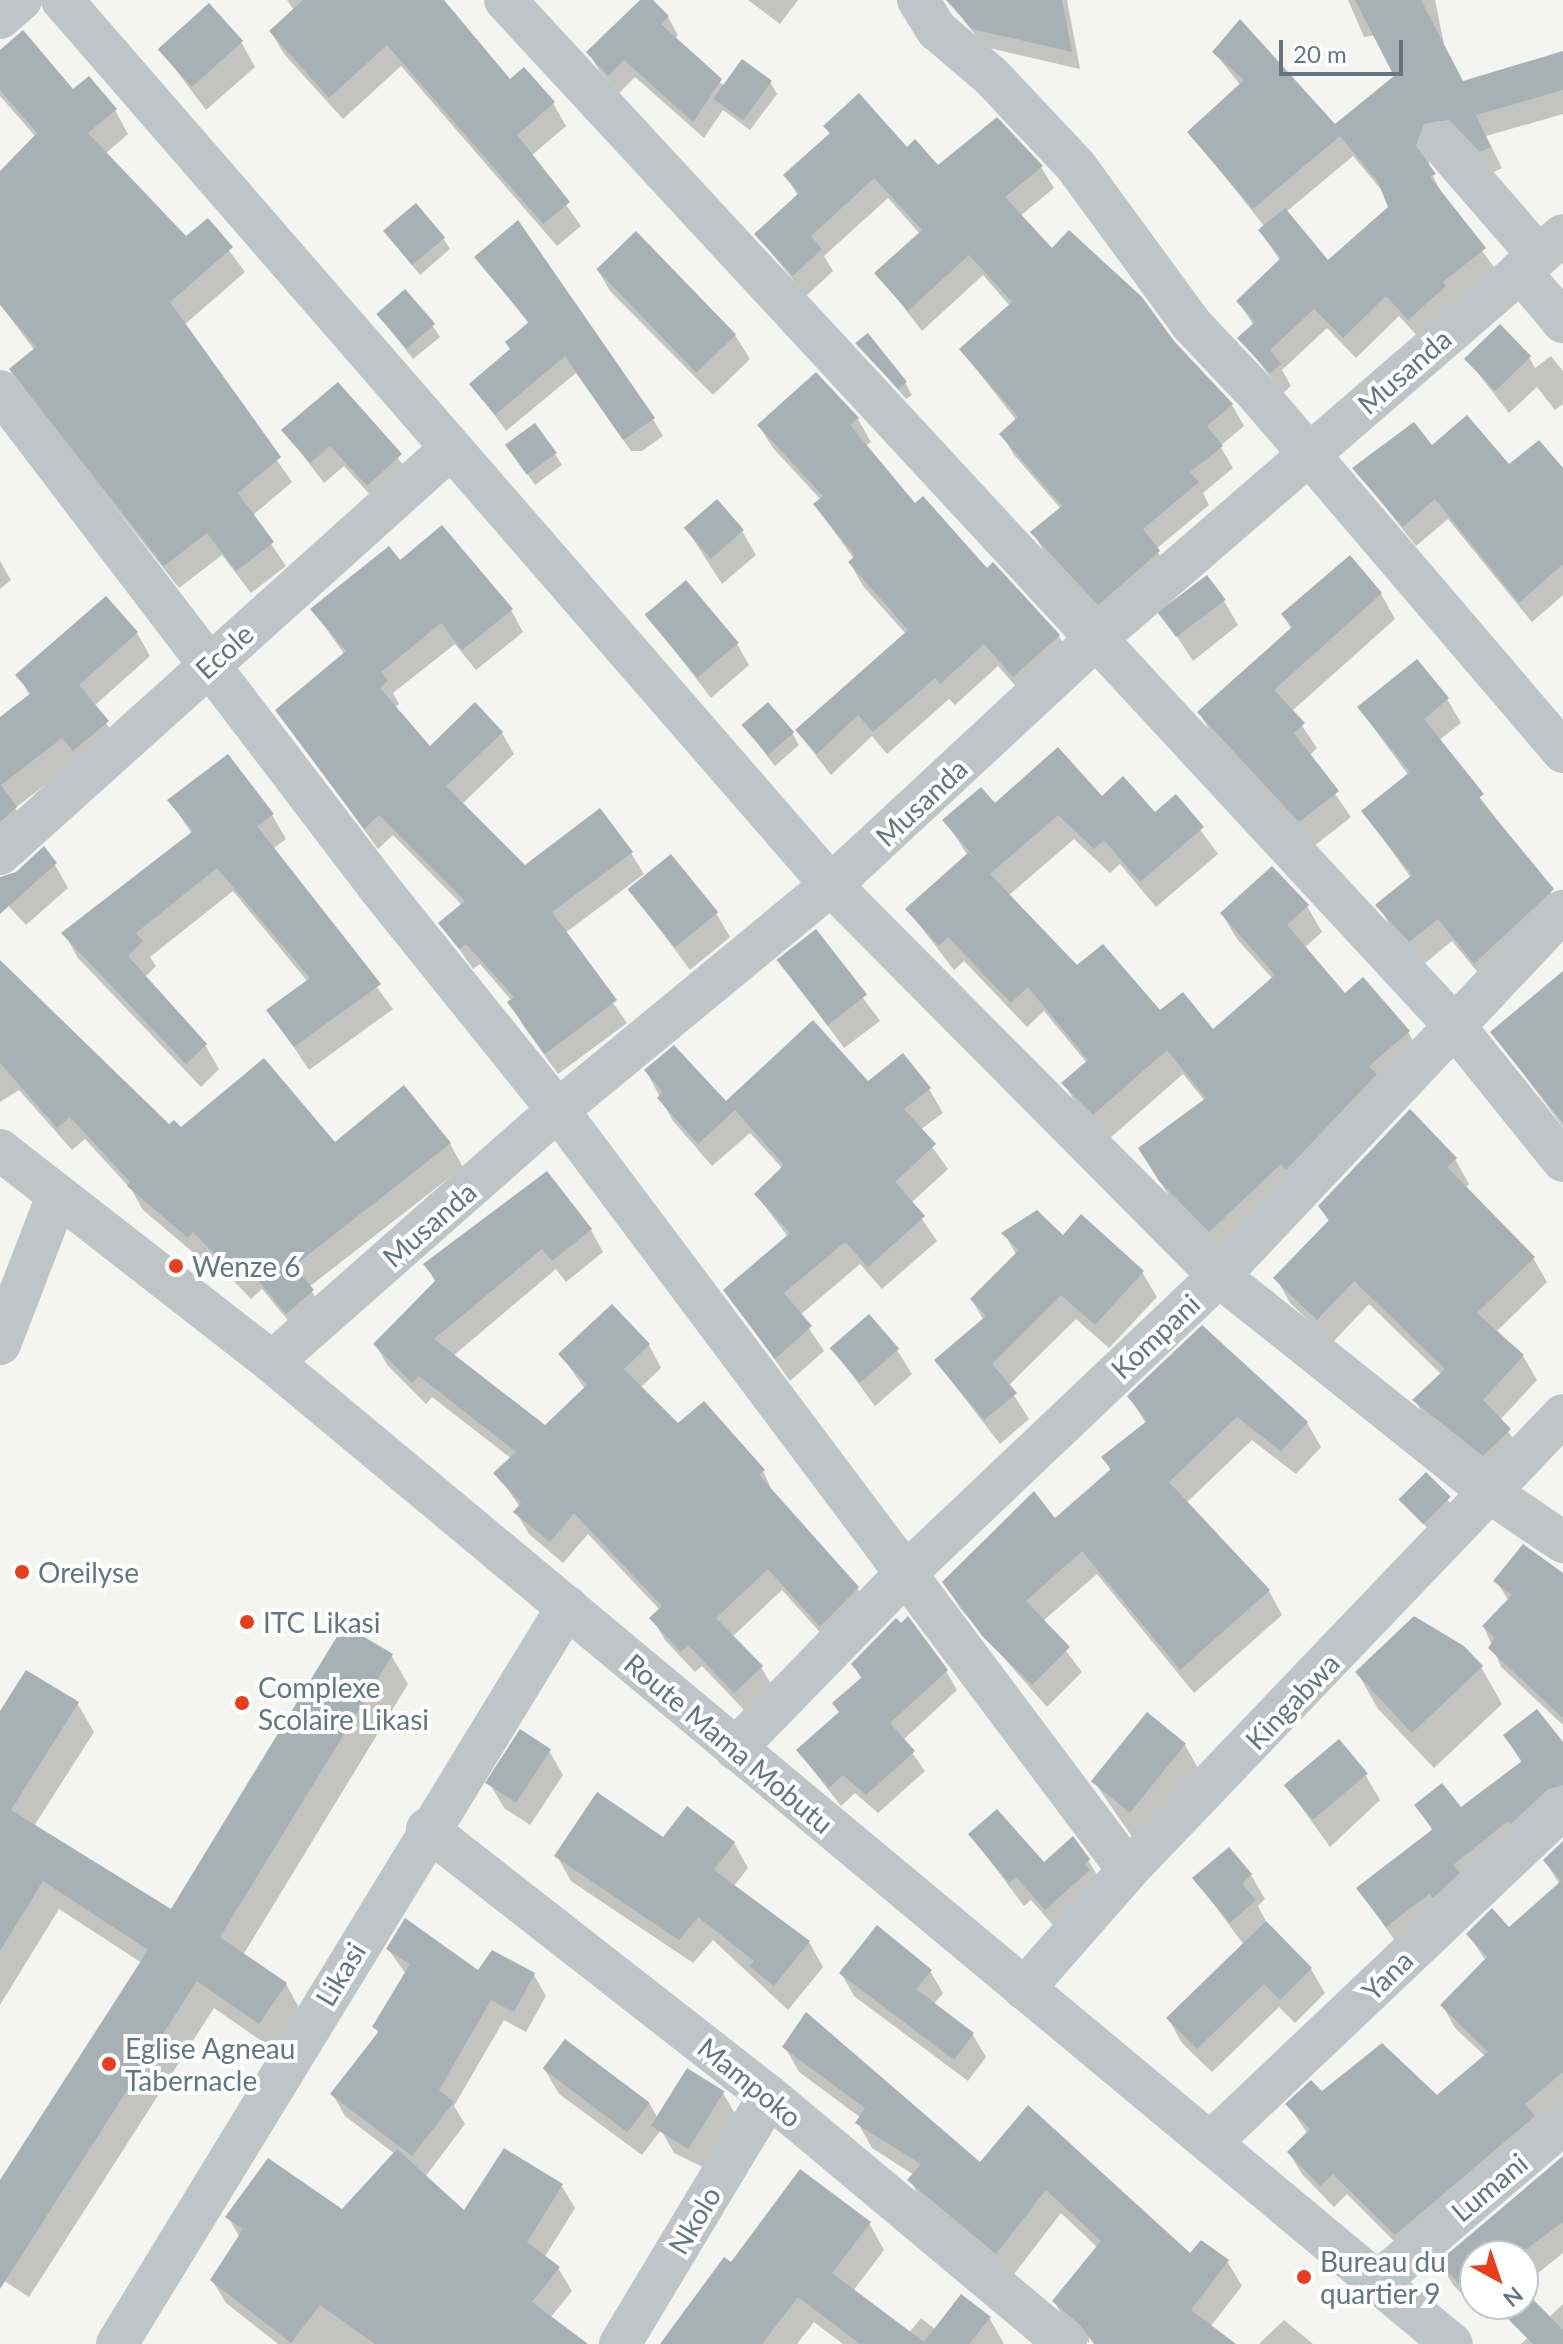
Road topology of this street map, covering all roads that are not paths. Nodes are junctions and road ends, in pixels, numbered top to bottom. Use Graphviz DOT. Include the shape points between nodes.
graph roads {
  1 [pos="21,0"];
  2 [pos="62,0"];
  3 [pos="505,0"];
  4 [pos="918,0"];
  5 [pos="0,18"];
  6 [pos="1440,142"];
  7 [pos="1540,253"];
  8 [pos="1563,322"];
  9 [pos="0,391"];
  10 [pos="449,450"];
  11 [pos="1307,457"];
  12 [pos="1099,636"];
  13 [pos="207,666"];
  14 [pos="1563,752"];
  15 [pos="0,854"];
  16 [pos="831,885"];
  17 [pos="1563,911"];
  18 [pos="1452,1023"];
  19 [pos="558,1110"];
  20 [pos="0,1150"];
  21 [pos="1563,1161"];
  22 [pos="57,1196"];
  23 [pos="1219,1276"];
  24 [pos="0,1344"];
  25 [pos="272,1362"];
  26 [pos="1563,1415"];
  27 [pos="1492,1494"];
  28 [pos="1563,1542"];
  29 [pos="906,1573"];
  30 [pos="567,1607"];
  31 [pos="735,1749"];
  32 [pos="1563,1808"];
  33 [pos="427,1829"];
  34 [pos="1128,1870"];
  35 [pos="1024,1989"];
  36 [pos="769,2096"];
  37 [pos="1563,2124"];
  38 [pos="1211,2142"];
  39 [pos="1379,2281"];
  40 [pos="117,2344"];
  41 [pos="620,2344"];
  42 [pos="1066,2344"];
  43 [pos="1452,2344"];
  1 -- 5 [label="street"];
  2 -- 10 [label="street"];
  3 -- 12 [label="street"];
  4 -- 11 [label="street" via="937,30 992,77 1075,165 1192,325"];
  6 -- 7 [label="street"];
  7 -- 8 [label="street"];
  7 -- 11 [label="street, Musanda"];
  9 -- 13 [label="street"];
  10 -- 13 [label="street, Ecole"];
  10 -- 16 [label="street"];
  11 -- 12 [label="street, Musanda"];
  11 -- 14 [label="street"];
  12 -- 16 [label="street, Musanda"];
  12 -- 18 [label="street"];
  13 -- 15 [label="street, Ecole"];
  13 -- 19 [label="street"];
  16 -- 19 [label="street, Musanda"];
  16 -- 23 [label="street"];
  17 -- 18 [label="street, Kompani"];
  18 -- 21 [label="street"];
  18 -- 23 [label="street, Kompani"];
  19 -- 25 [label="street, Musanda"];
  19 -- 29 [label="street"];
  20 -- 22 [label="street, Route Mama Mobutu"];
  22 -- 24 [label="street"];
  22 -- 25 [label="street, Route Mama Mobutu"];
  23 -- 27 [label="street"];
  23 -- 29 [label="street, Kompani"];
  25 -- 30 [label="street, Route Mama Mobutu"];
  26 -- 27 [label="street, Kingabwa"];
  27 -- 28 [label="street"];
  27 -- 34 [label="street, Kingabwa"];
  29 -- 31 [label="street, Kompani"];
  29 -- 34 [label="street"];
  30 -- 31 [label="street, Route Mama Mobutu"];
  30 -- 33 [label="street, Likasi"];
  31 -- 35 [label="street, Route Mama Mobutu"];
  32 -- 38 [label="street, Yana"];
  33 -- 36 [label="street, Mampoko"];
  33 -- 40 [label="street, Likasi"];
  34 -- 35 [label="street, Kingabwa"];
  35 -- 38 [label="street, Route Mama Mobutu"];
  36 -- 41 [label="street, Nkolo"];
  36 -- 42 [label="street, Mampoko"];
  37 -- 39 [label="street, Lumani"];
  38 -- 39 [label="street, Route Mama Mobutu"];
  39 -- 43 [label="street, Route Mama Mobutu"];
}
